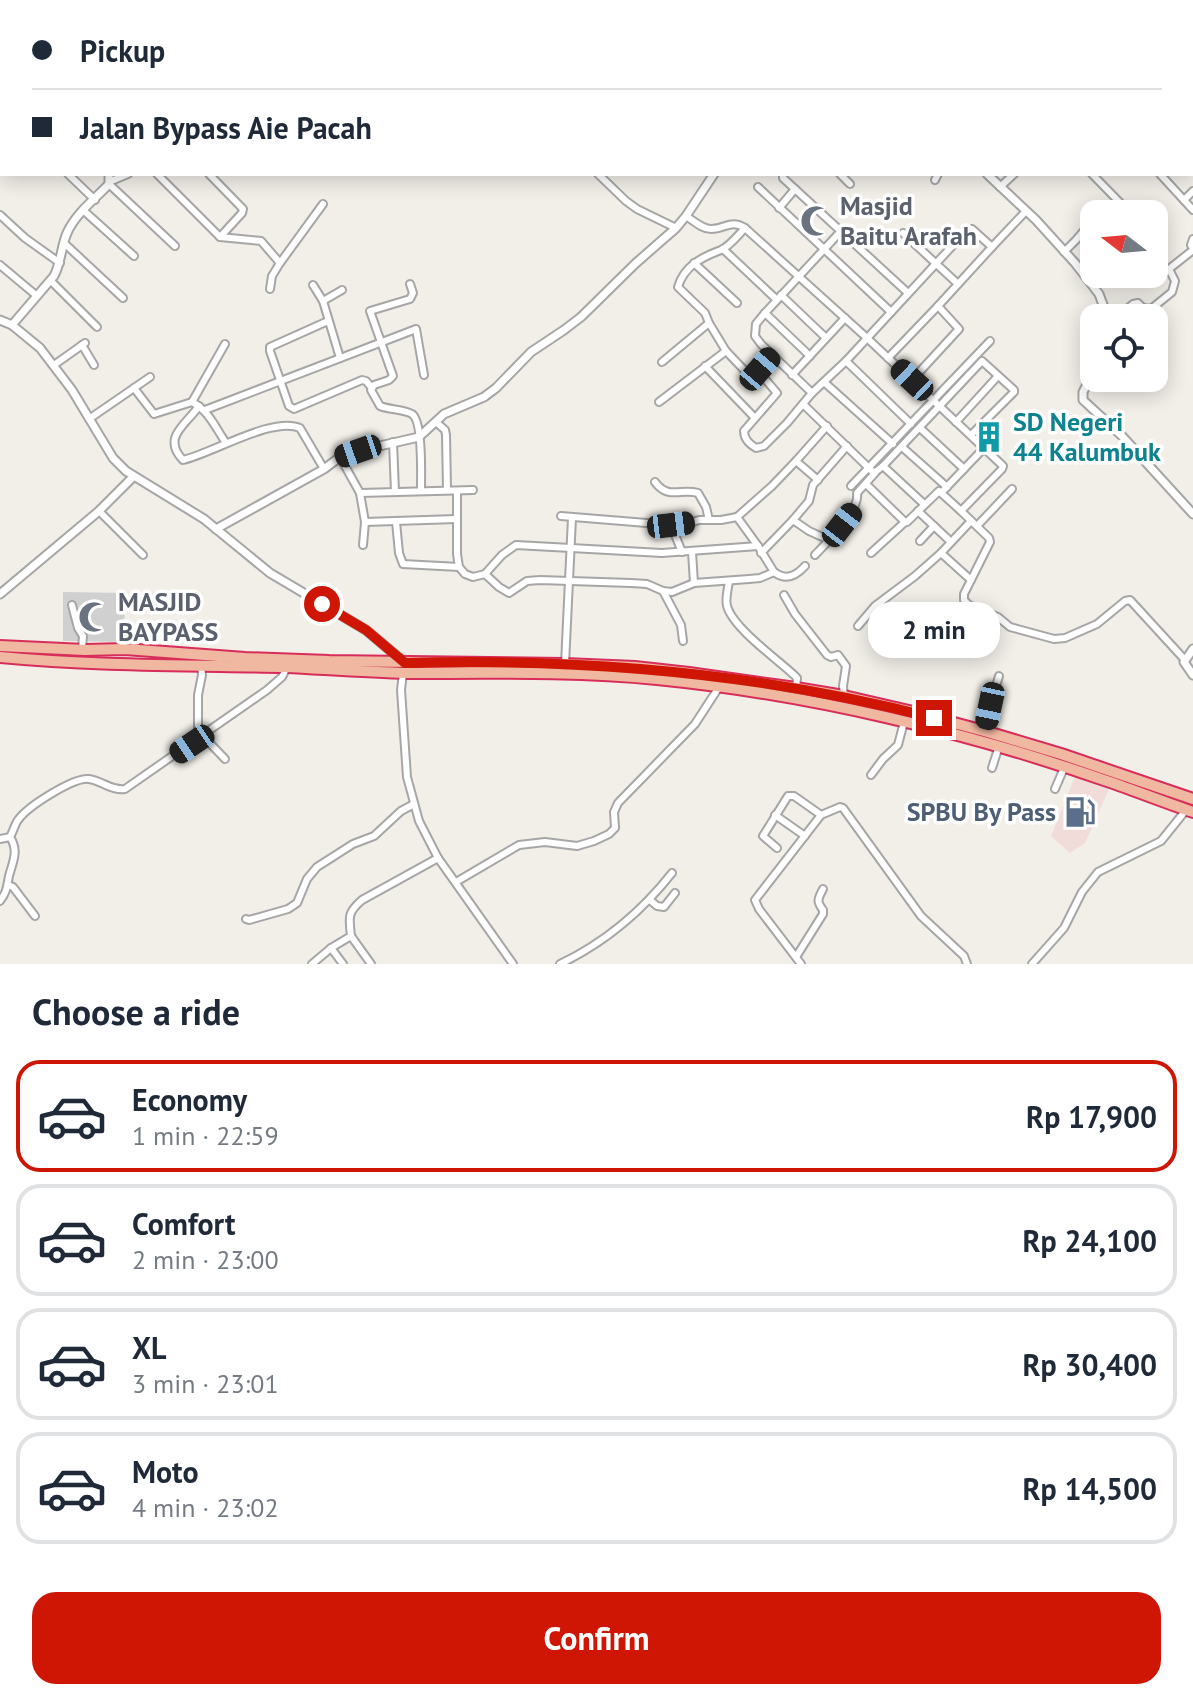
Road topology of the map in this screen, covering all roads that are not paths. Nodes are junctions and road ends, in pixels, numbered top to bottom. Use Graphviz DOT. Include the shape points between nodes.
graph roads {
  1 [pos="70,176"];
  2 [pos="159,176"];
  3 [pos="211,176"];
  4 [pos="600,176"];
  5 [pos="713,176"];
  6 [pos="783,176"];
  7 [pos="842,176"];
  8 [pos="989,176"];
  9 [pos="1012,176"];
  10 [pos="1094,176"];
  11 [pos="1165,176"];
  12 [pos="109,180"];
  13 [pos="850,184"];
  14 [pos="758,187"];
  15 [pos="1000,187"];
  16 [pos="795,189"];
  17 [pos="1193,191"];
  18 [pos="95,200"];
  19 [pos="1117,200"];
  20 [pos="1184,200"];
  21 [pos="323,204"];
  22 [pos="779,208"];
  23 [pos="83,210"];
  24 [pos="1193,210"];
  25 [pos="1026,211"];
  26 [pos="0,215"];
  27 [pos="686,216"];
  28 [pos="676,228"];
  29 [pos="745,228"];
  30 [pos="841,231"];
  31 [pos="903,233"];
  32 [pos="1080,234"];
  33 [pos="220,237"];
  34 [pos="1193,239"];
  35 [pos="64,243"];
  36 [pos="175,246"];
  37 [pos="992,247"];
  38 [pos="723,249"];
  39 [pos="823,249"];
  40 [pos="1193,249"];
  41 [pos="1064,252"];
  42 [pos="134,256"];
  43 [pos="60,263"];
  44 [pos="280,263"];
  45 [pos="694,263"];
  46 [pos="936,264"];
  47 [pos="0,265"];
  48 [pos="1080,270"];
  49 [pos="798,276"];
  50 [pos="51,281"];
  51 [pos="410,284"];
  52 [pos="958,284"];
  53 [pos="313,285"];
  54 [pos="270,289"];
  55 [pos="342,290"];
  56 [pos="908,293"];
  57 [pos="37,296"];
  58 [pos="779,297"];
  59 [pos="123,298"];
  60 [pos="323,301"];
  61 [pos="737,303"];
  62 [pos="1157,304"];
  63 [pos="938,306"];
  64 [pos="891,312"];
  65 [pos="765,313"];
  66 [pos="845,318"];
  67 [pos="0,320"];
  68 [pos="328,321"];
  69 [pos="709,323"];
  70 [pos="12,325"];
  71 [pos="97,327"];
  72 [pos="825,337"];
  73 [pos="867,338"];
  74 [pos="990,341"];
  75 [pos="380,343"];
  76 [pos="225,344"];
  77 [pos="726,351"];
  78 [pos="772,354"];
  79 [pos="810,356"];
  80 [pos="340,358"];
  81 [pos="888,358"];
  82 [pos="846,361"];
  83 [pos="662,362"];
  84 [pos="54,365"];
  85 [pos="94,365"];
  86 [pos="705,366"];
  87 [pos="759,372"];
  88 [pos="424,375"];
  89 [pos="792,375"];
  90 [pos="998,376"];
  91 [pos="150,377"];
  92 [pos="280,380"];
  93 [pos="912,380"];
  94 [pos="824,382"];
  95 [pos="134,388"];
  96 [pos="372,388"];
  97 [pos="1083,392"];
  98 [pos="812,393"];
  99 [pos="659,402"];
  100 [pos="803,404"];
  101 [pos="937,404"];
  102 [pos="199,406"];
  103 [pos="754,417"];
  104 [pos="89,419"];
  105 [pos="436,422"];
  106 [pos="956,422"];
  107 [pos="911,424"];
  108 [pos="827,426"];
  109 [pos="920,428"];
  110 [pos="971,435"];
  111 [pos="419,437"];
  112 [pos="393,442"];
  113 [pos="226,443"];
  114 [pos="893,444"];
  115 [pos="847,446"];
  116 [pos="902,447"];
  117 [pos="984,448"];
  118 [pos="340,457"];
  119 [pos="796,461"];
  120 [pos="883,466"];
  121 [pos="324,469"];
  122 [pos="964,469"];
  123 [pos="873,471"];
  124 [pos="133,477"];
  125 [pos="818,480"];
  126 [pos="655,482"];
  127 [pos="866,484"];
  128 [pos="851,486"];
  129 [pos="1012,489"];
  130 [pos="421,490"];
  131 [pos="447,490"];
  132 [pos="473,490"];
  133 [pos="944,490"];
  134 [pos="457,491"];
  135 [pos="395,492"];
  136 [pos="360,493"];
  137 [pos="924,504"];
  138 [pos="99,511"];
  139 [pos="918,511"];
  140 [pos="961,511"];
  141 [pos="1193,514"];
  142 [pos="561,516"];
  143 [pos="737,517"];
  144 [pos="572,518"];
  145 [pos="456,519"];
  146 [pos="709,520"];
  147 [pos="793,520"];
  148 [pos="365,522"];
  149 [pos="396,522"];
  150 [pos="905,522"];
  151 [pos="974,524"];
  152 [pos="671,525"];
  153 [pos="934,526"];
  154 [pos="216,529"];
  155 [pos="829,540"];
  156 [pos="920,541"];
  157 [pos="951,542"];
  158 [pos="363,545"];
  159 [pos="571,548"];
  160 [pos="760,549"];
  161 [pos="682,552"];
  162 [pos="692,552"];
  163 [pos="871,553"];
  164 [pos="941,553"];
  165 [pos="143,555"];
  166 [pos="815,555"];
  167 [pos="805,566"];
  168 [pos="459,567"];
  169 [pos="774,572"];
  170 [pos="485,574"];
  171 [pos="569,580"];
  172 [pos="971,580"];
  173 [pos="729,581"];
  174 [pos="694,583"];
  175 [pos="663,591"];
  176 [pos="0,594"];
  177 [pos="784,595"];
  178 [pos="72,605"];
  179 [pos="858,626"];
  180 [pos="683,641"];
  181 [pos="0,646"];
  182 [pos="1193,649"];
  183 [pos="85,650"];
  184 [pos="0,657"];
  185 [pos="1185,660"];
  186 [pos="565,664"];
  187 [pos="201,666"];
  188 [pos="287,667"];
  189 [pos="404,668"];
  190 [pos="1193,675"];
  191 [pos="999,676"];
  192 [pos="719,687"];
  193 [pos="796,688"];
  194 [pos="844,696"];
  195 [pos="846,709"];
  196 [pos="904,722"];
  197 [pos="984,731"];
  198 [pos="200,738"];
  199 [pos="999,746"];
  200 [pos="225,759"];
  201 [pos="992,768"];
  202 [pos="1064,768"];
  203 [pos="871,775"];
  204 [pos="1055,789"];
  205 [pos="1193,799"];
  206 [pos="414,804"];
  207 [pos="1189,811"];
  208 [pos="775,815"];
  209 [pos="821,815"];
  210 [pos="805,836"];
  211 [pos="10,837"];
  212 [pos="0,839"];
  213 [pos="777,848"];
  214 [pos="438,858"];
  215 [pos="672,873"];
  216 [pos="456,882"];
  217 [pos="8,885"];
  218 [pos="823,889"];
  219 [pos="675,893"];
  220 [pos="650,900"];
  221 [pos="0,901"];
  222 [pos="35,916"];
  223 [pos="246,919"];
  224 [pos="351,936"];
  225 [pos="331,948"];
  226 [pos="796,957"];
  227 [pos="312,964"];
  228 [pos="343,964"];
  229 [pos="371,964"];
  230 [pos="513,964"];
  231 [pos="560,964"];
  232 [pos="801,964"];
  233 [pos="967,964"];
  234 [pos="1032,964"];
  1 -- 18 [label="street"];
  2 -- 33 [label="street"];
  3 -- 33 [label="street" via="243,209"];
  4 -- 28 [label="street" via="637,209"];
  5 -- 27 [label="street"];
  6 -- 16 [label="street"];
  7 -- 13 [label="street"];
  8 -- 15 [label="street"];
  9 -- 15 [label="street"];
  10 -- 19 [label="street"];
  11 -- 20 [label="street"];
  12 -- 18 [label="street"];
  12 -- 36 [label="street"];
  14 -- 22 [label="street"];
  15 -- 25 [label="street"];
  16 -- 22 [label="street"];
  16 -- 30 [label="street"];
  17 -- 20 [label="street"];
  18 -- 23 [label="street"];
  20 -- 24 [label="street"];
  21 -- 44 [label="street"];
  22 -- 39 [label="street"];
  23 -- 35 [label="street"];
  23 -- 42 [label="street"];
  25 -- 37 [label="street"];
  25 -- 41 [label="street"];
  26 -- 43 [label="street"];
  27 -- 28 [label="street"];
  27 -- 29 [label="street" via="712,229 735,223"];
  28 -- 105 [label="street" via="496,388"];
  29 -- 38 [label="street"];
  29 -- 49 [label="street"];
  30 -- 39 [label="street"];
  30 -- 56 [label="street"];
  31 -- 46 [label="street"];
  32 -- 41 [label="street"];
  33 -- 44 [label="street" via="261,241"];
  34 -- 40 [label="street"];
  35 -- 43 [label="street"];
  35 -- 59 [label="street"];
  37 -- 46 [label="street" via="969,229"];
  37 -- 52 [label="street"];
  38 -- 45 [label="street"];
  38 -- 58 [label="street"];
  39 -- 49 [label="street"];
  39 -- 64 [label="street"];
  40 -- 62 [label="street" via="1169,269 1175,281 1172,292"];
  41 -- 48 [label="street"];
  43 -- 50 [label="street"];
  44 -- 54 [label="street"];
  45 -- 61 [label="street"];
  45 -- 69 [label="street" via="678,287"];
  46 -- 52 [label="street"];
  46 -- 56 [label="street"];
  47 -- 57 [label="street"];
  49 -- 58 [label="street"];
  49 -- 66 [label="street"];
  50 -- 57 [label="street"];
  50 -- 71 [label="street"];
  51 -- 75 [label="street" via="410,299 370,311"];
  52 -- 63 [label="street"];
  53 -- 60 [label="street"];
  55 -- 60 [label="street"];
  56 -- 64 [label="street"];
  57 -- 70 [label="street"];
  58 -- 65 [label="street"];
  58 -- 72 [label="street"];
  60 -- 68 [label="street"];
  63 -- 81 [label="street"];
  63 -- 93 [label="street" via="959,329"];
  64 -- 73 [label="street"];
  65 -- 78 [label="street" via="755,336"];
  65 -- 79 [label="street"];
  66 -- 72 [label="street"];
  66 -- 73 [label="street"];
  67 -- 70 [label="street"];
  68 -- 80 [label="street"];
  68 -- 92 [label="street" via="270,347"];
  69 -- 77 [label="street"];
  69 -- 83 [label="street"];
  70 -- 84 [label="street"];
  72 -- 79 [label="street"];
  73 -- 81 [label="street"];
  73 -- 82 [label="street"];
  74 -- 101 [label="street"];
  75 -- 80 [label="street"];
  75 -- 88 [label="street" via="416,329"];
  75 -- 96 [label="street" via="393,376"];
  76 -- 102 [label="street"];
  77 -- 86 [label="street"];
  77 -- 87 [label="street" via="747,373"];
  78 -- 87 [label="street"];
  78 -- 89 [label="street"];
  79 -- 89 [label="street"];
  80 -- 92 [label="street"];
  81 -- 93 [label="street"];
  82 -- 94 [label="street"];
  82 -- 107 [label="street"];
  84 -- 85 [label="street" via="83,344"];
  84 -- 104 [label="street"];
  86 -- 99 [label="street"];
  86 -- 103 [label="street"];
  87 -- 103 [label="street" via="777,391"];
  89 -- 98 [label="street"];
  90 -- 101 [label="street" via="982,361"];
  90 -- 106 [label="street"];
  90 -- 110 [label="street" via="1014,392"];
  91 -- 95 [label="street"];
  92 -- 96 [label="street" via="294,409 362,380"];
  92 -- 102 [label="street"];
  93 -- 101 [label="street"];
  94 -- 98 [label="street"];
  94 -- 114 [label="street"];
  95 -- 102 [label="street" via="154,414"];
  95 -- 104 [label="street"];
  96 -- 111 [label="street" via="380,406 415,416"];
  97 -- 141 [label="street" via="1083,400"];
  98 -- 100 [label="street"];
  100 -- 103 [label="street" via="761,448 745,439"];
  100 -- 108 [label="street"];
  101 -- 106 [label="street"];
  101 -- 107 [label="street"];
  101 -- 109 [label="street"];
  102 -- 113 [label="street"];
  102 -- 113 [label="street" via="175,435 179,457 187,459"];
  104 -- 124 [label="street" via="113,458"];
  105 -- 111 [label="street"];
  105 -- 131 [label="street" via="446,435"];
  106 -- 110 [label="street"];
  107 -- 114 [label="street"];
  108 -- 115 [label="street"];
  108 -- 119 [label="street"];
  109 -- 116 [label="street"];
  109 -- 122 [label="street"];
  110 -- 117 [label="street"];
  111 -- 112 [label="street"];
  111 -- 130 [label="street"];
  112 -- 118 [label="street"];
  112 -- 135 [label="street"];
  113 -- 121 [label="street" via="296,426"];
  114 -- 123 [label="street"];
  115 -- 123 [label="street"];
  115 -- 125 [label="street"];
  116 -- 120 [label="street"];
  116 -- 133 [label="street"];
  117 -- 122 [label="street"];
  117 -- 140 [label="street" via="1003,468"];
  118 -- 121 [label="street"];
  118 -- 136 [label="street"];
  119 -- 125 [label="street"];
  119 -- 143 [label="street"];
  120 -- 123 [label="street"];
  120 -- 137 [label="street"];
  121 -- 154 [label="street"];
  122 -- 133 [label="street"];
  123 -- 127 [label="street"];
  123 -- 128 [label="street"];
  124 -- 138 [label="street"];
  124 -- 154 [label="street"];
  125 -- 147 [label="street"];
  126 -- 146 [label="street" via="666,492 697,492"];
  127 -- 150 [label="street"];
  127 -- 155 [label="street"];
  129 -- 151 [label="street"];
  130 -- 131 [label="street"];
  130 -- 135 [label="street"];
  131 -- 134 [label="street"];
  132 -- 134 [label="street"];
  133 -- 137 [label="street"];
  133 -- 140 [label="street"];
  134 -- 145 [label="street"];
  135 -- 136 [label="street"];
  136 -- 148 [label="street"];
  137 -- 139 [label="street"];
  138 -- 165 [label="street"];
  138 -- 176 [label="street"];
  139 -- 150 [label="street"];
  139 -- 153 [label="street"];
  140 -- 151 [label="street"];
  142 -- 144 [label="street"];
  143 -- 146 [label="street"];
  143 -- 160 [label="street"];
  144 -- 152 [label="street"];
  144 -- 159 [label="street"];
  145 -- 149 [label="street"];
  145 -- 168 [label="street"];
  146 -- 152 [label="street"];
  147 -- 155 [label="street"];
  147 -- 160 [label="street"];
  148 -- 149 [label="street"];
  148 -- 158 [label="street"];
  149 -- 168 [label="street" via="401,562"];
  150 -- 163 [label="street"];
  151 -- 157 [label="street"];
  151 -- 172 [label="street" via="990,542"];
  152 -- 161 [label="street"];
  153 -- 156 [label="street"];
  153 -- 157 [label="street"];
  154 -- 189 [label="street" via="270,573 366,630"];
  155 -- 166 [label="street"];
  157 -- 164 [label="street"];
  159 -- 161 [label="street"];
  159 -- 170 [label="street" via="516,545"];
  159 -- 171 [label="street"];
  160 -- 162 [label="street"];
  160 -- 169 [label="street"];
  161 -- 162 [label="street"];
  162 -- 174 [label="street"];
  164 -- 172 [label="street"];
  164 -- 179 [label="street"];
  167 -- 169 [label="street" via="788,577"];
  168 -- 170 [label="street" via="473,577"];
  169 -- 173 [label="street"];
  170 -- 171 [label="street" via="509,593 527,581"];
  171 -- 175 [label="street" via="647,584"];
  171 -- 186 [label="street"];
  172 -- 185 [label="street" via="964,594 969,605 1010,627 1054,639 1097,624 1130,600"];
  173 -- 174 [label="street"];
  173 -- 193 [label="street" via="730,614 797,678"];
  174 -- 175 [label="street"];
  175 -- 180 [label="street" via="681,625"];
  177 -- 194 [label="street" via="827,655 838,655 846,666"];
  178 -- 183 [label="street"];
  181 -- 183 [label="highway"];
  182 -- 185 [label="street"];
  183 -- 189 [label="highway"];
  184 -- 187 [label="highway"];
  185 -- 190 [label="street"];
  186 -- 189 [label="highway" via="459,662"];
  186 -- 193 [label="highway" via="635,667"];
  187 -- 188 [label="highway"];
  187 -- 198 [label="street"];
  188 -- 189 [label="highway"];
  188 -- 198 [label="street" via="267,690"];
  189 -- 192 [label="highway" via="608,675"];
  189 -- 206 [label="street" via="407,777"];
  191 -- 197 [label="street"];
  192 -- 195 [label="highway"];
  192 -- 216 [label="street" via="695,724 618,803 615,828 609,834 577,846 519,845"];
  193 -- 194 [label="highway"];
  194 -- 195 [label="highway"];
  194 -- 197 [label="highway"];
  195 -- 196 [label="highway"];
  196 -- 199 [label="highway"];
  196 -- 203 [label="street" via="898,745"];
  197 -- 205 [label="highway"];
  198 -- 200 [label="street"];
  198 -- 211 [label="street" via="125,789 91,779 74,782 33,806"];
  199 -- 201 [label="street"];
  199 -- 202 [label="highway"];
  202 -- 204 [label="street"];
  202 -- 207 [label="highway"];
  206 -- 214 [label="street"];
  206 -- 223 [label="street" via="374,836 317,867 293,906"];
  207 -- 234 [label="street" via="1161,841 1098,872 1064,928"];
  208 -- 209 [label="street" via="792,795"];
  208 -- 210 [label="street"];
  208 -- 213 [label="street" via="763,837"];
  209 -- 210 [label="street"];
  209 -- 233 [label="street" via="843,808 921,916"];
  210 -- 226 [label="street" via="755,903"];
  211 -- 212 [label="street"];
  211 -- 217 [label="street" via="16,855"];
  214 -- 216 [label="street"];
  214 -- 224 [label="street" via="353,908"];
  215 -- 220 [label="street"];
  216 -- 230 [label="street"];
  217 -- 221 [label="street"];
  217 -- 222 [label="street"];
  218 -- 226 [label="street" via="817,904 823,914"];
  219 -- 220 [label="street" via="664,907"];
  220 -- 231 [label="street"];
  224 -- 225 [label="street"];
  224 -- 229 [label="street"];
  225 -- 227 [label="street"];
  225 -- 228 [label="street"];
  226 -- 232 [label="street"];
}
